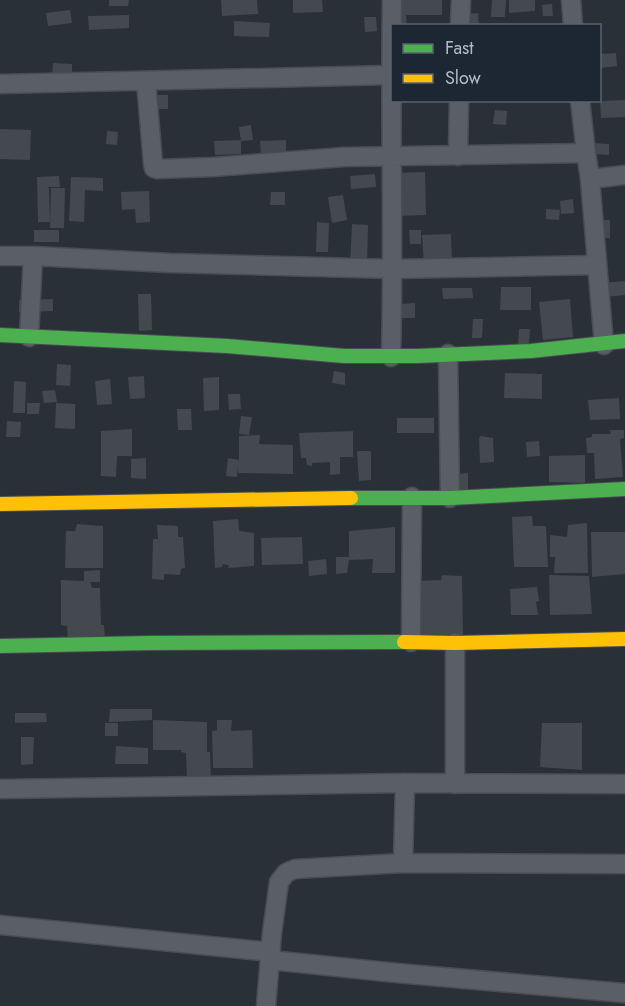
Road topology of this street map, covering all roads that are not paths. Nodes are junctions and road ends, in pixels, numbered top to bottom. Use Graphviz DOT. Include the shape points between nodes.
graph roads {
  1 [pos="392,0"];
  2 [pos="461,0"];
  3 [pos="571,0"];
  4 [pos="392,24"];
  5 [pos="460,24"];
  6 [pos="573,24"];
  7 [pos="391,75"];
  8 [pos="146,81"];
  9 [pos="0,84"];
  10 [pos="391,102"];
  11 [pos="459,102"];
  12 [pos="580,102"];
  13 [pos="586,153"];
  14 [pos="392,156"];
  15 [pos="458,156"];
  16 [pos="625,175"];
  17 [pos="590,179"];
  18 [pos="0,256"];
  19 [pos="33,256"];
  20 [pos="597,265"];
  21 [pos="393,269"];
  22 [pos="0,335"];
  23 [pos="29,337"];
  24 [pos="625,341"];
  25 [pos="604,345"];
  26 [pos="448,354"];
  27 [pos="391,357"];
  28 [pos="625,489"];
  29 [pos="412,497"];
  30 [pos="450,498"];
  31 [pos="0,504"];
  32 [pos="625,639"];
  33 [pos="411,642"];
  34 [pos="455,643"];
  35 [pos="0,646"];
  36 [pos="405,783"];
  37 [pos="455,784"];
  38 [pos="625,784"];
  39 [pos="0,789"];
  40 [pos="403,863"];
  41 [pos="625,864"];
  42 [pos="0,926"];
  43 [pos="270,956"];
  44 [pos="625,993"];
  45 [pos="266,1006"];
  1 -- 4 [label="street"];
  2 -- 5 [label="street"];
  3 -- 6 [label="street"];
  7 -- 8 [label="street"];
  8 -- 9 [label="street"];
  8 -- 14 [label="street" via="153,164 157,169"];
  10 -- 14 [label="street"];
  11 -- 15 [label="street"];
  12 -- 13 [label="street"];
  13 -- 15 [label="street"];
  13 -- 17 [label="street"];
  14 -- 15 [label="street"];
  14 -- 21 [label="street"];
  16 -- 17 [label="street"];
  17 -- 20 [label="street"];
  18 -- 19 [label="street"];
  19 -- 21 [label="street"];
  19 -- 23 [label="street"];
  20 -- 21 [label="street"];
  20 -- 25 [label="street"];
  21 -- 27 [label="street"];
  22 -- 23 [label="street"];
  23 -- 27 [label="street"];
  24 -- 25 [label="street"];
  25 -- 26 [label="street"];
  26 -- 27 [label="street"];
  26 -- 30 [label="street"];
  28 -- 30 [label="street"];
  29 -- 30 [label="street"];
  29 -- 31 [label="street"];
  29 -- 33 [label="street"];
  32 -- 34 [label="street"];
  33 -- 34 [label="street"];
  33 -- 35 [label="street"];
  34 -- 37 [label="street"];
  36 -- 37 [label="street"];
  36 -- 39 [label="street"];
  36 -- 40 [label="street"];
  37 -- 38 [label="street"];
  40 -- 41 [label="street"];
  40 -- 43 [label="street" via="295,869 286,873 279,882"];
  42 -- 43 [label="street"];
  43 -- 44 [label="street"];
  43 -- 45 [label="street"];
}
